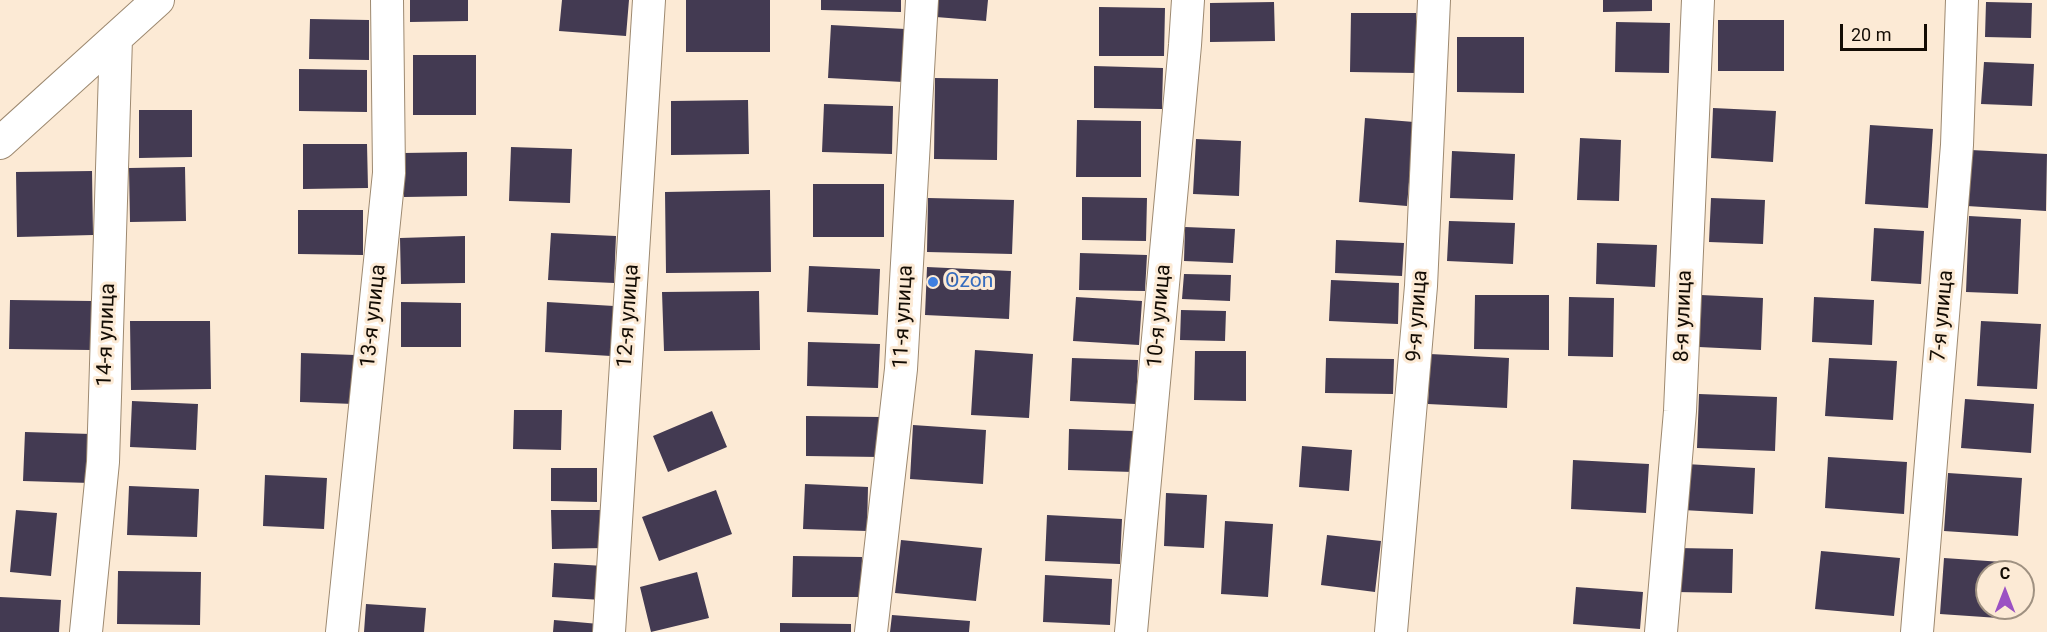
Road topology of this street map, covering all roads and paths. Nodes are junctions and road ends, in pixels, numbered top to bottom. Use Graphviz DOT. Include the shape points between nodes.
graph roads {
  1 [pos="158,0"];
  2 [pos="387,0"];
  3 [pos="649,0"];
  4 [pos="922,0"];
  5 [pos="1188,0"];
  6 [pos="1434,0"];
  7 [pos="1698,0"];
  8 [pos="1962,0"];
  9 [pos="116,38"];
  10 [pos="0,143"];
  11 [pos="86,632"];
  12 [pos="342,632"];
  13 [pos="609,632"];
  14 [pos="870,632"];
  15 [pos="1131,632"];
  16 [pos="1391,632"];
  17 [pos="1661,632"];
  18 [pos="1917,632"];
  1 -- 9 [label="street"];
  2 -- 12 [label="street, 13-я улица" via="389,173"];
  3 -- 13 [label="street, 12-я улица"];
  4 -- 14 [label="street, 11-я улица" via="901,369"];
  5 -- 15 [label="street, 10-я улица"];
  6 -- 16 [label="street, 9-я улица" via="1421,286"];
  7 -- 17 [label="street, 8-я улица" via="1680,411"];
  8 -- 18 [label="street, 7-я улица" via="1957,145"];
  9 -- 10 [label="street"];
  9 -- 11 [label="street, 14-я улица" via="103,462"];
}
